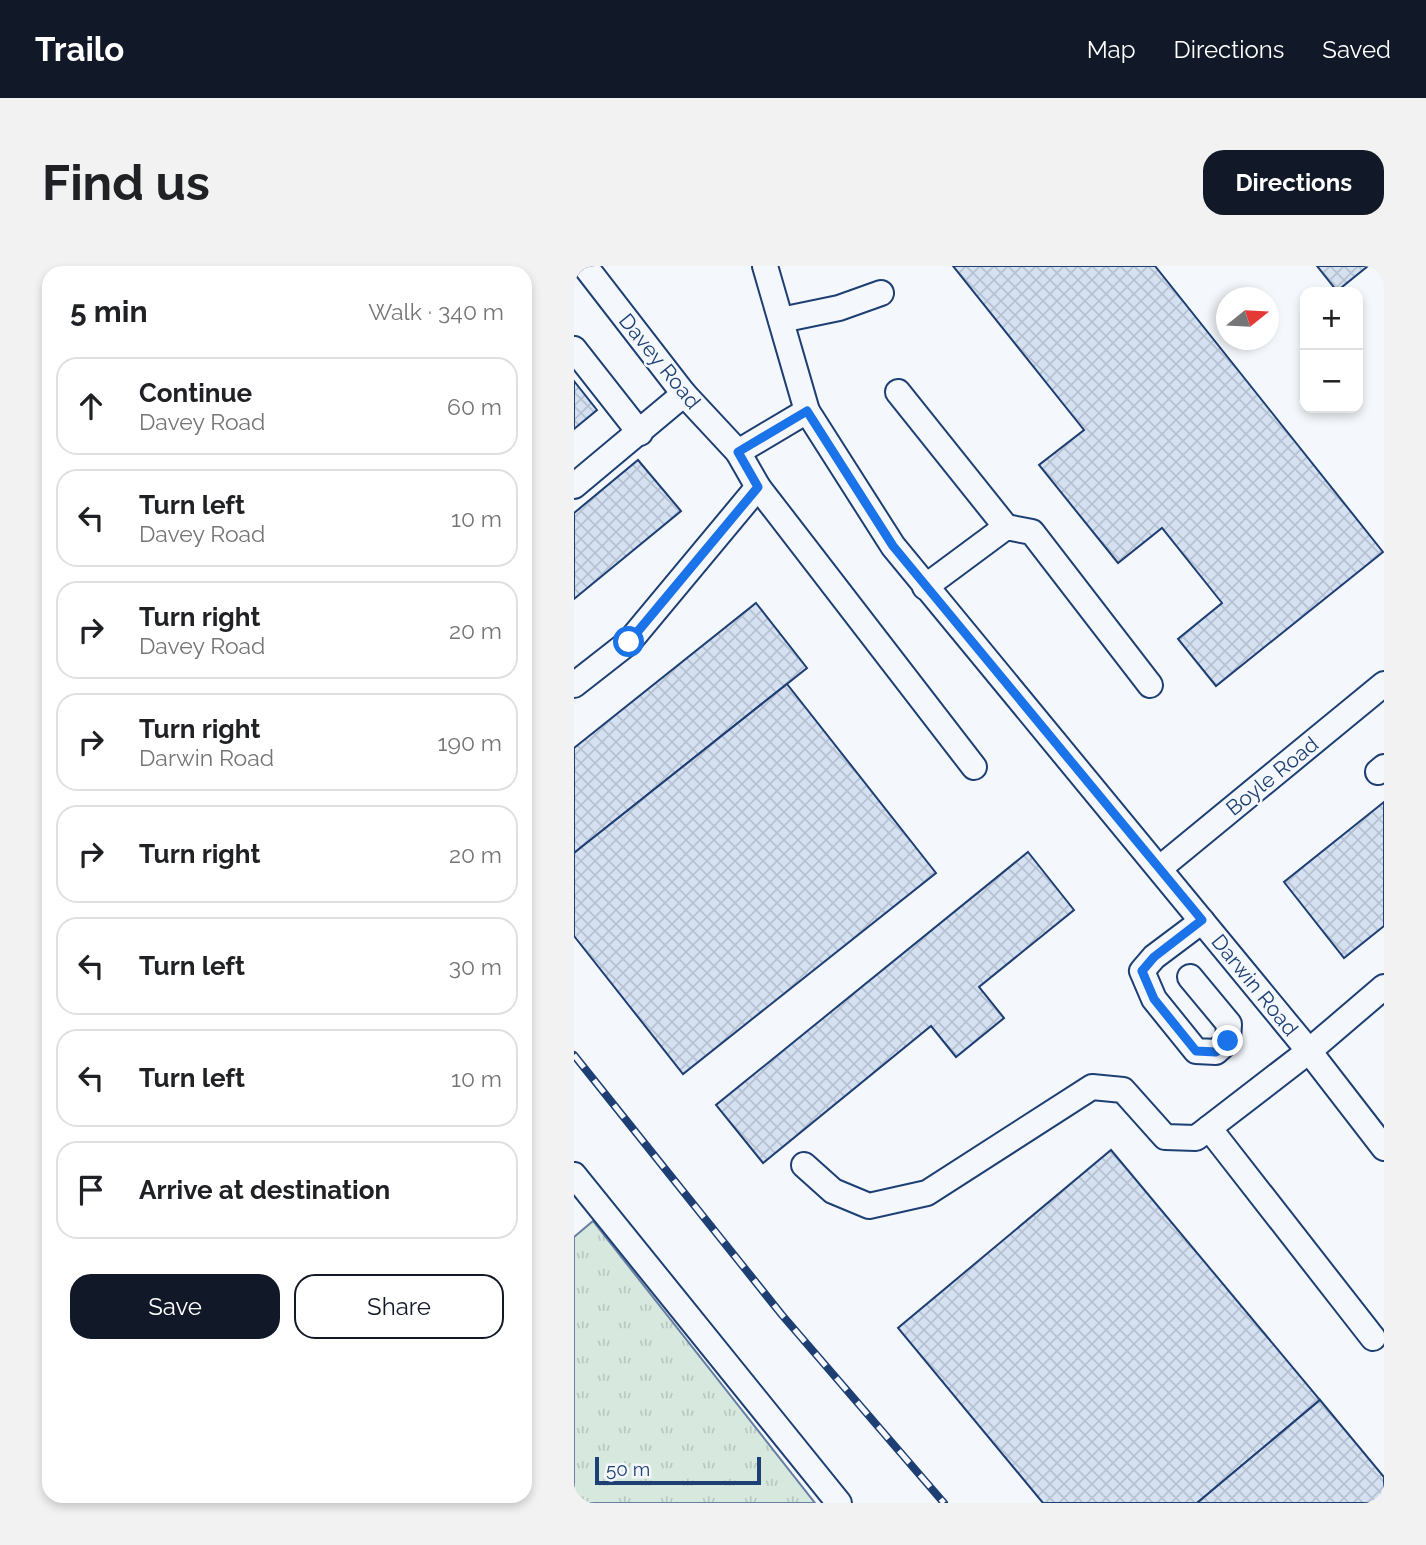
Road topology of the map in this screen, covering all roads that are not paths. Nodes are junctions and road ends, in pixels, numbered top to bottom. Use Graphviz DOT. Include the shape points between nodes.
graph roads {
  1 [pos="765,266"];
  2 [pos="583,274"];
  3 [pos="881,293"];
  4 [pos="781,320"];
  5 [pos="574,349"];
  6 [pos="898,392"];
  7 [pos="684,394"];
  8 [pos="807,411"];
  9 [pos="640,433"];
  10 [pos="738,452"];
  11 [pos="574,486"];
  12 [pos="758,487"];
  13 [pos="1006,527"];
  14 [pos="925,587"];
  15 [pos="1384,684"];
  16 [pos="574,685"];
  17 [pos="1150,685"];
  18 [pos="974,767"];
  19 [pos="1160,867"];
  20 [pos="1202,920"];
  21 [pos="1190,977"];
  22 [pos="1384,987"];
  23 [pos="1309,1051"];
  24 [pos="1209,1128"];
  25 [pos="1380,1135"];
  26 [pos="804,1165"];
  27 [pos="574,1175"];
  28 [pos="1374,1338"];
  29 [pos="839,1503"];
  1 -- 4 [label="street, Darwin Road"];
  2 -- 7 [label="street, Davey Road"];
  3 -- 4 [label="street" via="839,308"];
  4 -- 8 [label="street, Darwin Road"];
  5 -- 9 [label="street"];
  6 -- 13 [label="street"];
  7 -- 9 [label="street"];
  7 -- 10 [label="street, Davey Road"];
  8 -- 10 [label="street"];
  8 -- 14 [label="street, Darwin Road" via="893,546"];
  9 -- 11 [label="street"];
  10 -- 12 [label="street, Davey Road"];
  12 -- 16 [label="street" via="629,642"];
  12 -- 18 [label="street, Davey Road"];
  13 -- 14 [label="street"];
  13 -- 17 [label="street" via="1032,532"];
  14 -- 19 [label="street, Darwin Road"];
  15 -- 19 [label="street, Boyle Road"];
  19 -- 20 [label="street, Darwin Road"];
  20 -- 21 [label="street" via="1142,971 1154,999 1196,1051 1216,1052 1228,1041 1228,1024"];
  20 -- 23 [label="street, Darwin Road"];
  22 -- 23 [label="street"];
  23 -- 24 [label="street"];
  23 -- 25 [label="street, Darwin Road"];
  24 -- 26 [label="street" via="1196,1138 1165,1137 1123,1090 1092,1087 927,1193 869,1206 833,1191"];
  24 -- 28 [label="street"];
  27 -- 29 [label="street"];
}
